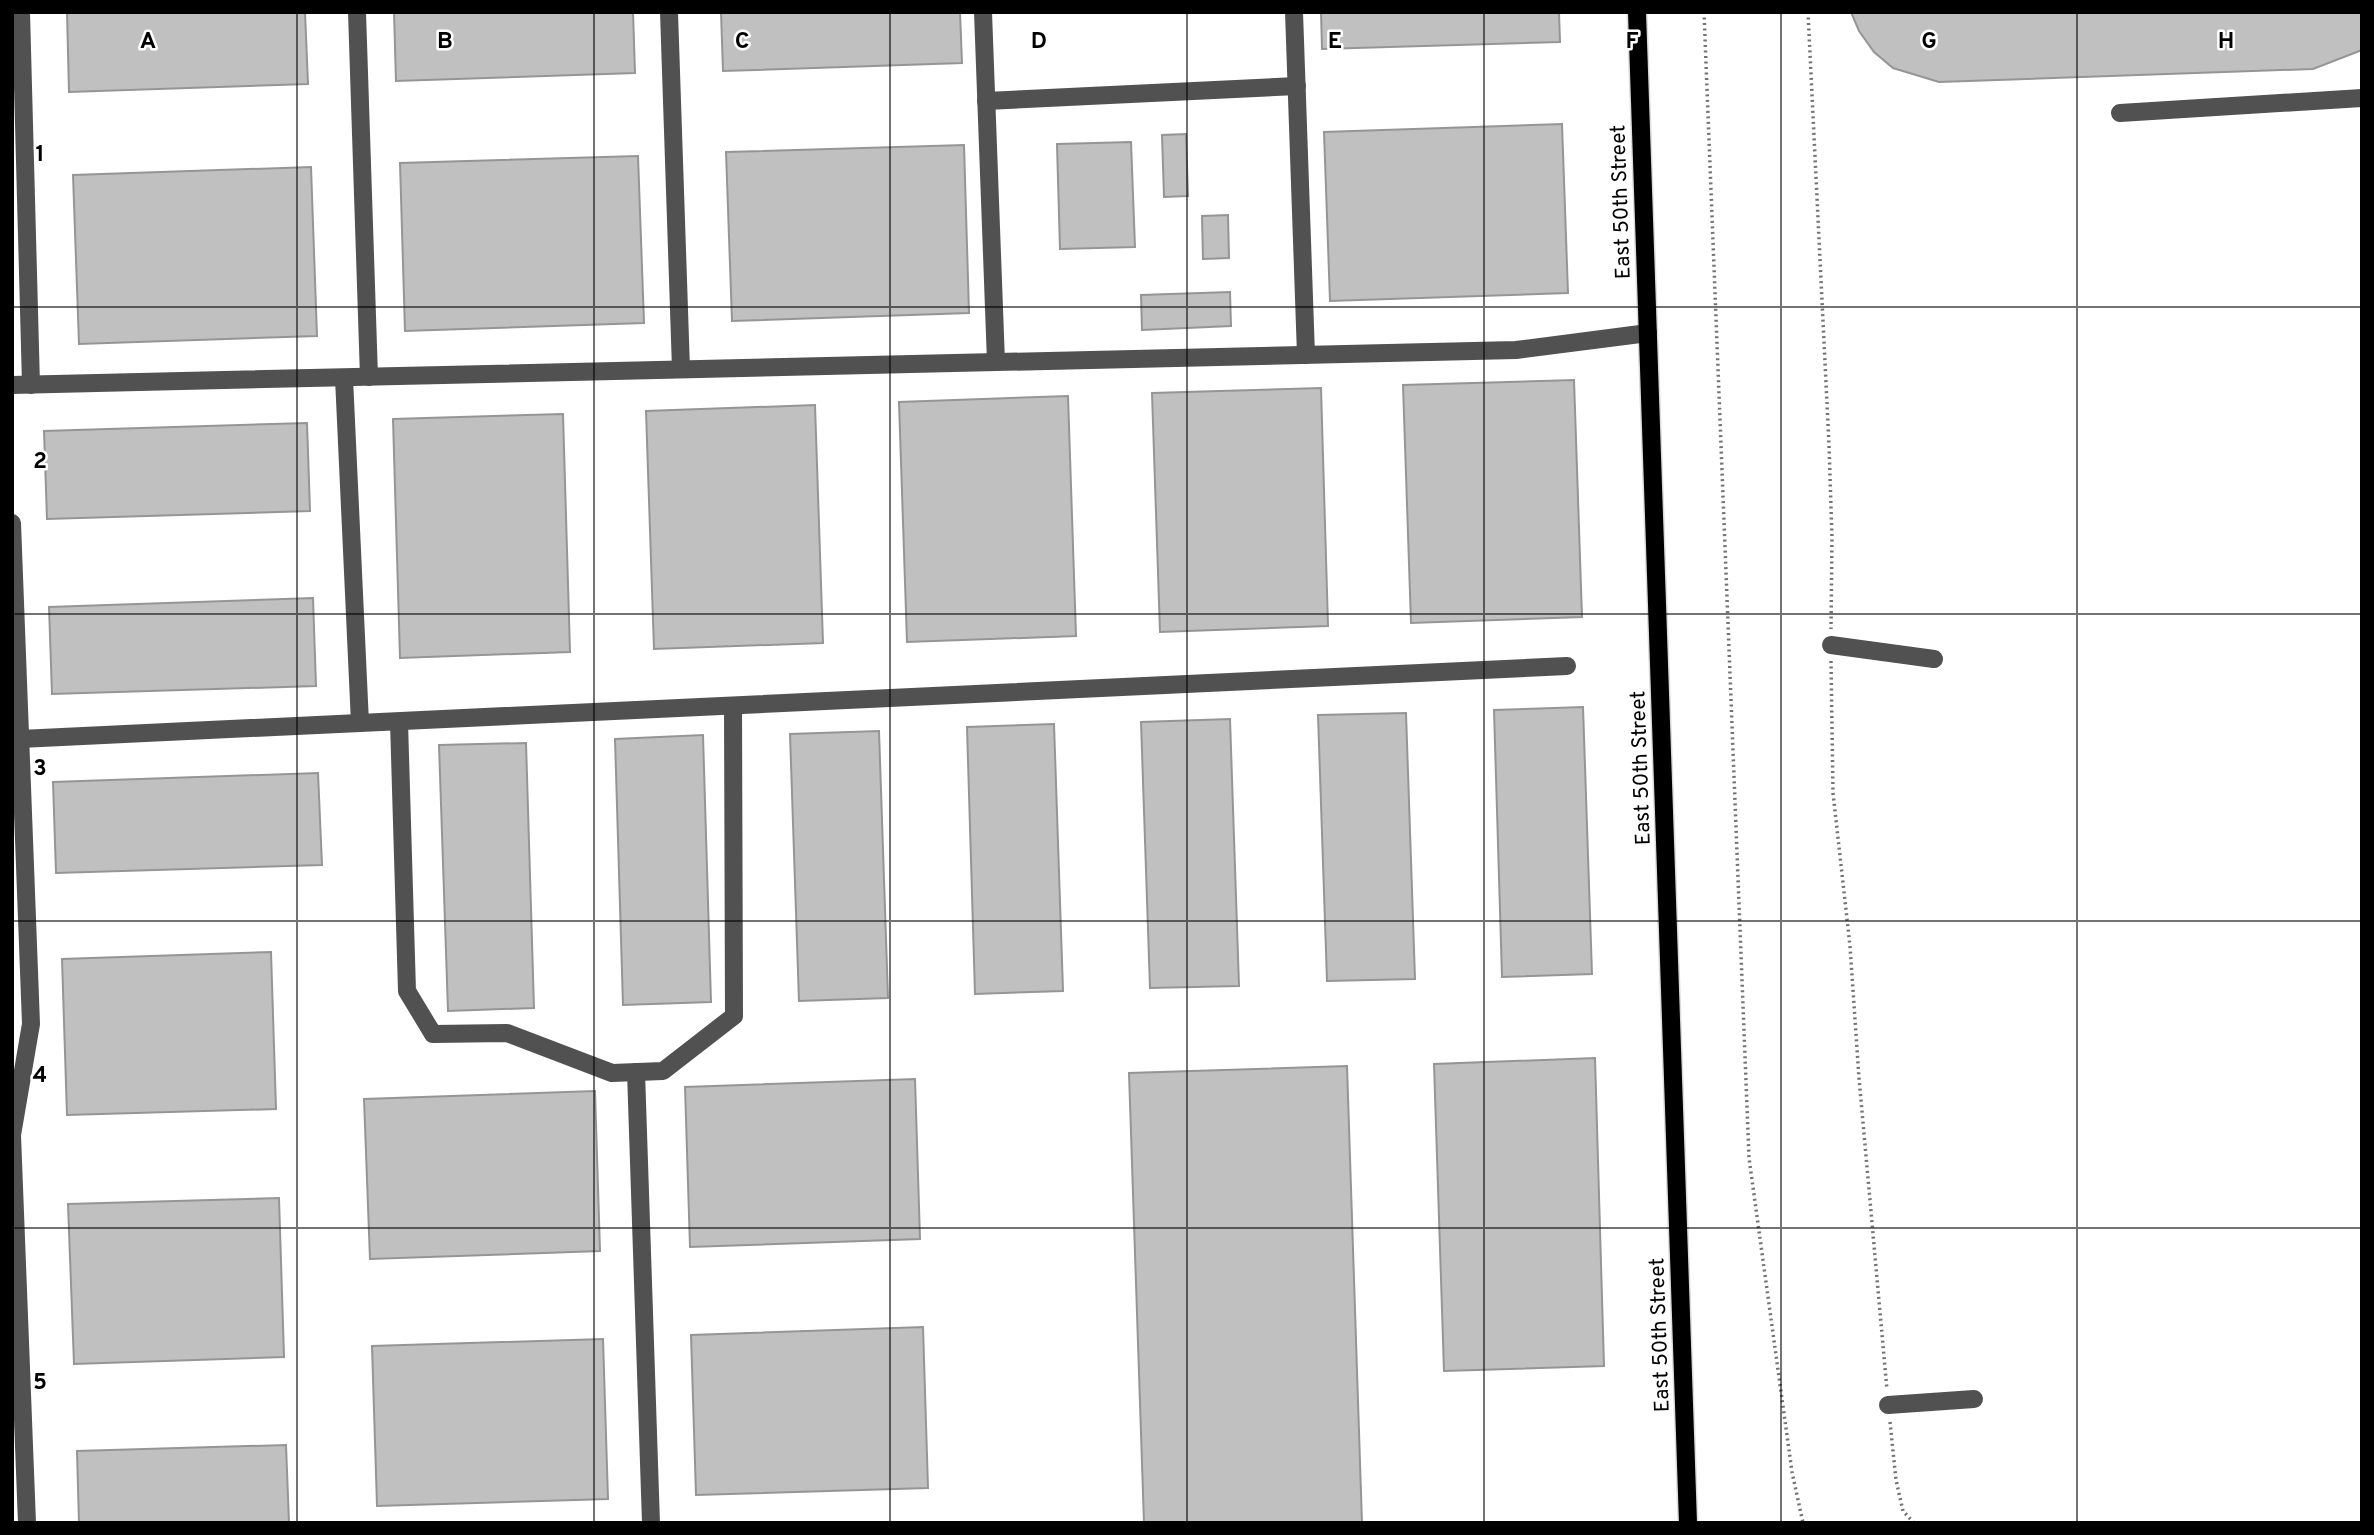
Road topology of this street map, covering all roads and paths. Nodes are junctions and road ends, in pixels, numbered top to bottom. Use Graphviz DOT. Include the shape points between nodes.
graph roads {
  1 [pos="21,12"];
  2 [pos="357,12"];
  3 [pos="669,12"];
  4 [pos="983,12"];
  5 [pos="1294,12"];
  6 [pos="1637,12"];
  7 [pos="1704,12"];
  8 [pos="1808,12"];
  9 [pos="1297,86"];
  10 [pos="2362,98"];
  11 [pos="986,101"];
  12 [pos="2120,113"];
  13 [pos="1648,333"];
  14 [pos="1306,355"];
  15 [pos="996,362"];
  16 [pos="681,369"];
  17 [pos="344,377"];
  18 [pos="369,377"];
  19 [pos="12,385"];
  20 [pos="31,385"];
  21 [pos="12,523"];
  22 [pos="1831,645"];
  23 [pos="1934,659"];
  24 [pos="1567,666"];
  25 [pos="733,706"];
  26 [pos="400,722"];
  27 [pos="359,723"];
  28 [pos="20,739"];
  29 [pos="636,1072"];
  30 [pos="15,1099"];
  31 [pos="1974,1399"];
  32 [pos="1888,1405"];
  33 [pos="27,1523"];
  34 [pos="651,1523"];
  35 [pos="1688,1523"];
  36 [pos="1803,1523"];
  37 [pos="1914,1523"];
  1 -- 20 [label="lane"];
  2 -- 18 [label="lane"];
  3 -- 16 [label="lane"];
  4 -- 11 [label="lane"];
  5 -- 9 [label="lane"];
  6 -- 13 [label="main road, East 50th Street"];
  7 -- 36 [label="path" via="1749,1158"];
  8 -- 22 [label="path" via="1832,538"];
  9 -- 11 [label="lane"];
  9 -- 14 [label="lane"];
  10 -- 12 [label="lane"];
  11 -- 15 [label="lane"];
  13 -- 14 [label="lane" via="1516,350"];
  13 -- 35 [label="main road, East 50th Street"];
  14 -- 15 [label="lane"];
  15 -- 16 [label="lane"];
  16 -- 18 [label="lane"];
  17 -- 18 [label="lane"];
  17 -- 20 [label="lane"];
  17 -- 27 [label="lane"];
  19 -- 20 [label="lane"];
  21 -- 28 [label="lane"];
  22 -- 23 [label="lane"];
  22 -- 32 [label="path" via="1833,793"];
  24 -- 25 [label="lane"];
  25 -- 26 [label="lane"];
  25 -- 29 [label="lane" via="734,1016 663,1071"];
  26 -- 27 [label="lane"];
  26 -- 29 [label="lane" via="407,990 433,1034 507,1033 612,1073"];
  27 -- 28 [label="lane"];
  28 -- 30 [label="lane" via="31,1024"];
  29 -- 34 [label="lane"];
  30 -- 33 [label="lane" via="12,1135"];
  31 -- 32 [label="lane"];
  32 -- 37 [label="path" via="1896,1480 1903,1511"];
}
